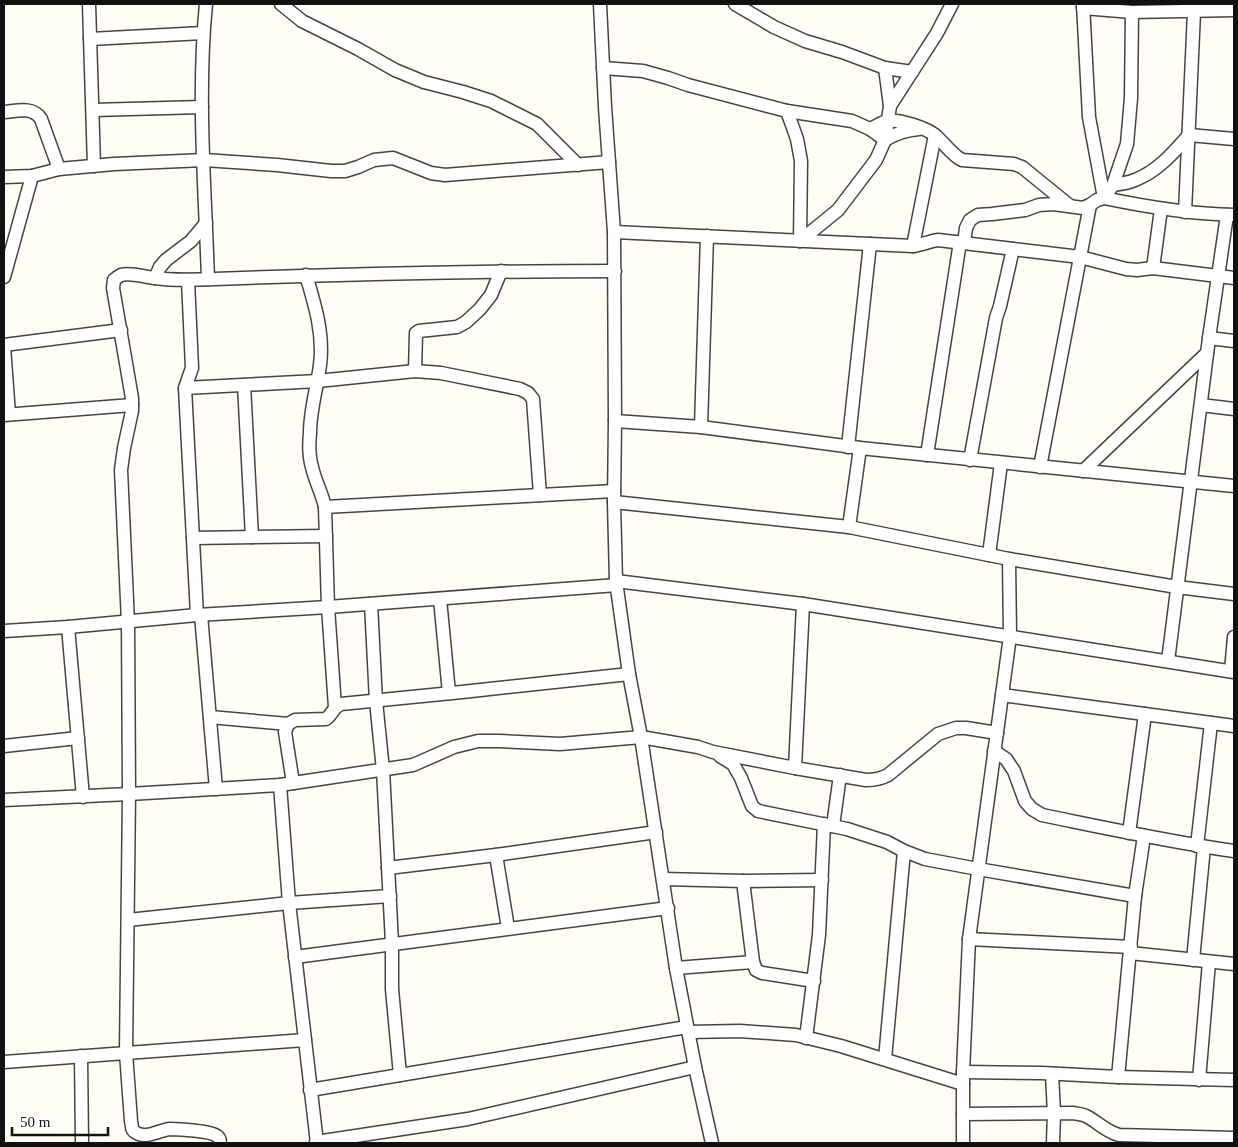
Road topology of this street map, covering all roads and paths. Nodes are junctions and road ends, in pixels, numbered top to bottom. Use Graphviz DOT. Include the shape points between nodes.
graph roads {
  1 [pos="89,4"];
  2 [pos="206,4"];
  3 [pos="281,4"];
  4 [pos="600,4"];
  5 [pos="735,4"];
  6 [pos="952,4"];
  7 [pos="1083,6"];
  8 [pos="1117,7"];
  9 [pos="1216,7"];
  10 [pos="1146,8"];
  11 [pos="1234,10"];
  12 [pos="1132,12"];
  13 [pos="1194,12"];
  14 [pos="203,32"];
  15 [pos="90,39"];
  16 [pos="603,68"];
  17 [pos="885,68"];
  18 [pos="912,72"];
  19 [pos="890,106"];
  20 [pos="202,107"];
  21 [pos="93,110"];
  22 [pos="787,111"];
  23 [pos="4,112"];
  24 [pos="888,121"];
  25 [pos="924,128"];
  26 [pos="870,129"];
  27 [pos="935,135"];
  28 [pos="1189,135"];
  29 [pos="1234,139"];
  30 [pos="885,140"];
  31 [pos="204,160"];
  32 [pos="609,162"];
  33 [pos="578,165"];
  34 [pos="94,166"];
  35 [pos="59,169"];
  36 [pos="32,176"];
  37 [pos="4,177"];
  38 [pos="1113,186"];
  39 [pos="1104,198"];
  40 [pos="1090,205"];
  41 [pos="1070,206"];
  42 [pos="1161,209"];
  43 [pos="1185,212"];
  44 [pos="1231,215"];
  45 [pos="206,223"];
  46 [pos="614,232"];
  47 [pos="707,236"];
  48 [pos="800,241"];
  49 [pos="962,243"];
  50 [pos="870,244"];
  51 [pos="913,246"];
  52 [pos="1013,249"];
  53 [pos="1080,257"];
  54 [pos="1153,268"];
  55 [pos="501,271"];
  56 [pos="615,271"];
  57 [pos="306,275"];
  58 [pos="4,277"];
  59 [pos="1218,277"];
  60 [pos="155,278"];
  61 [pos="1234,278"];
  62 [pos="208,279"];
  63 [pos="188,280"];
  64 [pos="121,330"];
  65 [pos="1209,338"];
  66 [pos="1234,341"];
  67 [pos="4,346"];
  68 [pos="1207,353"];
  69 [pos="415,372"];
  70 [pos="318,381"];
  71 [pos="244,385"];
  72 [pos="186,388"];
  73 [pos="132,405"];
  74 [pos="1201,405"];
  75 [pos="1234,408"];
  76 [pos="6,414"];
  77 [pos="615,421"];
  78 [pos="701,427"];
  79 [pos="854,448"];
  80 [pos="927,455"];
  81 [pos="970,460"];
  82 [pos="1001,463"];
  83 [pos="1040,467"];
  84 [pos="1082,471"];
  85 [pos="1190,483"];
  86 [pos="1234,486"];
  87 [pos="540,495"];
  88 [pos="614,497"];
  89 [pos="325,507"];
  90 [pos="849,527"];
  91 [pos="326,536"];
  92 [pos="252,537"];
  93 [pos="193,538"];
  94 [pos="989,555"];
  95 [pos="1009,559"];
  96 [pos="617,583"];
  97 [pos="1177,587"];
  98 [pos="1234,594"];
  99 [pos="440,599"];
  100 [pos="371,604"];
  101 [pos="803,604"];
  102 [pos="328,607"];
  103 [pos="199,615"];
  104 [pos="128,622"];
  105 [pos="68,627"];
  106 [pos="4,631"];
  107 [pos="1010,636"];
  108 [pos="1234,637"];
  109 [pos="1168,661"];
  110 [pos="1232,671"];
  111 [pos="628,674"];
  112 [pos="449,693"];
  113 [pos="1002,695"];
  114 [pos="376,701"];
  115 [pos="335,707"];
  116 [pos="1145,714"];
  117 [pos="210,717"];
  118 [pos="1212,723"];
  119 [pos="288,724"];
  120 [pos="1234,726"];
  121 [pos="997,733"];
  122 [pos="641,737"];
  123 [pos="78,738"];
  124 [pos="4,746"];
  125 [pos="994,751"];
  126 [pos="713,752"];
  127 [pos="795,768"];
  128 [pos="383,770"];
  129 [pos="840,775"];
  130 [pos="287,784"];
  131 [pos="216,789"];
  132 [pos="129,794"];
  133 [pos="83,796"];
  134 [pos="4,800"];
  135 [pos="828,825"];
  136 [pos="656,832"];
  137 [pos="1129,833"];
  138 [pos="1144,836"];
  139 [pos="1200,846"];
  140 [pos="1234,850"];
  141 [pos="904,851"];
  142 [pos="496,855"];
  143 [pos="388,868"];
  144 [pos="978,869"];
  145 [pos="663,879"];
  146 [pos="822,880"];
  147 [pos="744,881"];
  148 [pos="390,896"];
  149 [pos="1135,896"];
  150 [pos="290,903"];
  151 [pos="668,908"];
  152 [pos="128,920"];
  153 [pos="508,928"];
  154 [pos="969,939"];
  155 [pos="392,943"];
  156 [pos="1130,950"];
  157 [pos="295,957"];
  158 [pos="1193,960"];
  159 [pos="753,962"];
  160 [pos="1208,962"];
  161 [pos="1234,964"];
  162 [pos="676,968"];
  163 [pos="814,982"];
  164 [pos="688,1030"];
  165 [pos="806,1038"];
  166 [pos="305,1040"];
  167 [pos="126,1053"];
  168 [pos="81,1056"];
  169 [pos="885,1059"];
  170 [pos="4,1062"];
  171 [pos="695,1067"];
  172 [pos="1052,1074"];
  173 [pos="400,1075"];
  174 [pos="1118,1077"];
  175 [pos="963,1078"];
  176 [pos="1199,1080"];
  177 [pos="1234,1080"];
  178 [pos="310,1090"];
  179 [pos="1054,1113"];
  180 [pos="963,1114"];
  181 [pos="143,1139"];
  182 [pos="1154,1139"];
  183 [pos="1229,1140"];
  184 [pos="82,1143"];
  185 [pos="220,1143"];
  186 [pos="317,1143"];
  187 [pos="712,1143"];
  188 [pos="962,1143"];
  189 [pos="1054,1143"];
  1 -- 15 [label="street"];
  2 -- 14 [label="street"];
  3 -- 33 [label="street" via="302,21 395,70 424,82 491,101 537,124"];
  4 -- 16 [label="street"];
  5 -- 17 [label="street" via="805,41"];
  6 -- 18 [label="street"];
  7 -- 8 [label="street"];
  7 -- 39 [label="street" via="1090,117"];
  8 -- 12 [label="street"];
  9 -- 11 [label="street"];
  9 -- 13 [label="street"];
  10 -- 12 [label="street"];
  10 -- 13 [label="street"];
  12 -- 38 [label="street" via="1127,144"];
  13 -- 28 [label="street"];
  14 -- 15 [label="street"];
  14 -- 20 [label="street"];
  15 -- 21 [label="street"];
  16 -- 22 [label="street" via="643,71"];
  16 -- 32 [label="street"];
  17 -- 18 [label="street"];
  17 -- 19 [label="street"];
  18 -- 19 [label="street"];
  19 -- 24 [label="street"];
  20 -- 21 [label="street"];
  20 -- 31 [label="street"];
  21 -- 34 [label="street"];
  22 -- 26 [label="street" via="852,121"];
  22 -- 48 [label="street" via="801,161"];
  23 -- 35 [label="street" via="30,110 38,113"];
  24 -- 25 [label="street"];
  24 -- 26 [label="street"];
  24 -- 30 [label="street"];
  25 -- 27 [label="street"];
  25 -- 30 [label="street" via="907,130"];
  26 -- 30 [label="street"];
  27 -- 41 [label="street" via="962,160 1022,166"];
  27 -- 51 [label="street"];
  28 -- 29 [label="street"];
  28 -- 38 [label="street" via="1152,172"];
  28 -- 43 [label="street"];
  30 -- 48 [label="street" via="876,160 838,210"];
  31 -- 33 [label="street" via="345,171 374,160 393,158 445,175"];
  31 -- 34 [label="street"];
  31 -- 45 [label="street"];
  32 -- 33 [label="street"];
  32 -- 46 [label="street"];
  34 -- 35 [label="street"];
  35 -- 36 [label="street"];
  36 -- 37 [label="street"];
  36 -- 58 [label="street"];
  38 -- 39 [label="street"];
  39 -- 40 [label="street"];
  39 -- 42 [label="street"];
  40 -- 41 [label="street" via="1083,208"];
  40 -- 53 [label="street"];
  41 -- 49 [label="street" via="1039,205 978,215 970,220"];
  42 -- 43 [label="street"];
  42 -- 54 [label="street"];
  43 -- 44 [label="street"];
  44 -- 59 [label="street"];
  45 -- 60 [label="street" via="191,241 166,260"];
  45 -- 62 [label="street"];
  46 -- 47 [label="street"];
  46 -- 56 [label="street"];
  47 -- 48 [label="street"];
  47 -- 78 [label="street"];
  48 -- 50 [label="street"];
  49 -- 51 [label="street" via="938,240"];
  49 -- 52 [label="street"];
  49 -- 80 [label="street"];
  50 -- 51 [label="street"];
  50 -- 79 [label="street"];
  52 -- 53 [label="street"];
  52 -- 81 [label="street" via="996,318"];
  53 -- 54 [label="street" via="1126,269"];
  53 -- 83 [label="street"];
  54 -- 59 [label="street"];
  55 -- 56 [label="street"];
  55 -- 57 [label="street"];
  55 -- 69 [label="street" via="491,295 466,322 457,327 419,330 416,333"];
  56 -- 77 [label="street"];
  57 -- 62 [label="street"];
  57 -- 70 [label="street" via="321,335"];
  59 -- 61 [label="street"];
  59 -- 65 [label="street"];
  60 -- 63 [label="street"];
  60 -- 64 [label="street" via="120,275 114,280"];
  62 -- 63 [label="street"];
  63 -- 72 [label="street" via="192,368"];
  64 -- 67 [label="street"];
  64 -- 73 [label="street"];
  65 -- 66 [label="street"];
  65 -- 68 [label="street"];
  67 -- 76 [label="street"];
  68 -- 74 [label="street"];
  68 -- 84 [label="street"];
  69 -- 70 [label="street"];
  69 -- 87 [label="street" via="488,382 528,393 533,399"];
  70 -- 71 [label="street"];
  70 -- 89 [label="street" via="310,422 311,465"];
  71 -- 72 [label="street"];
  71 -- 92 [label="street"];
  72 -- 93 [label="street"];
  73 -- 76 [label="street"];
  73 -- 104 [label="street" via="121,470"];
  74 -- 75 [label="street"];
  74 -- 85 [label="street"];
  77 -- 78 [label="street"];
  77 -- 88 [label="street"];
  78 -- 79 [label="street"];
  79 -- 80 [label="street"];
  79 -- 90 [label="street"];
  80 -- 81 [label="street"];
  81 -- 82 [label="street"];
  82 -- 83 [label="street"];
  82 -- 94 [label="street"];
  83 -- 84 [label="street"];
  84 -- 85 [label="street"];
  85 -- 86 [label="street"];
  85 -- 97 [label="street"];
  87 -- 88 [label="street"];
  87 -- 89 [label="street"];
  88 -- 90 [label="street"];
  88 -- 96 [label="street"];
  89 -- 91 [label="street"];
  90 -- 94 [label="street"];
  91 -- 92 [label="street"];
  91 -- 102 [label="street"];
  92 -- 93 [label="street"];
  93 -- 103 [label="street"];
  94 -- 95 [label="street"];
  95 -- 97 [label="street"];
  95 -- 107 [label="street"];
  96 -- 99 [label="street"];
  96 -- 101 [label="street"];
  96 -- 111 [label="street"];
  97 -- 98 [label="street"];
  97 -- 109 [label="street"];
  99 -- 100 [label="street"];
  99 -- 112 [label="street"];
  100 -- 102 [label="street"];
  100 -- 114 [label="street"];
  101 -- 107 [label="street"];
  101 -- 127 [label="street"];
  102 -- 103 [label="street"];
  102 -- 115 [label="street"];
  103 -- 104 [label="street"];
  103 -- 117 [label="street"];
  104 -- 105 [label="street"];
  104 -- 132 [label="street"];
  105 -- 106 [label="street"];
  105 -- 123 [label="street"];
  107 -- 109 [label="street"];
  107 -- 113 [label="street"];
  108 -- 110 [label="street"];
  109 -- 110 [label="street"];
  111 -- 112 [label="street"];
  111 -- 122 [label="street"];
  112 -- 114 [label="street"];
  113 -- 116 [label="street"];
  113 -- 121 [label="street"];
  114 -- 115 [label="street"];
  114 -- 128 [label="street"];
  115 -- 119 [label="street" via="326,719 295,720"];
  116 -- 118 [label="street"];
  116 -- 137 [label="street"];
  117 -- 119 [label="street"];
  117 -- 131 [label="street"];
  118 -- 120 [label="street"];
  118 -- 139 [label="street"];
  119 -- 130 [label="street" via="284,732"];
  121 -- 125 [label="street"];
  121 -- 129 [label="street" via="956,728 938,734 882,778 866,780"];
  122 -- 126 [label="street"];
  122 -- 128 [label="street" via="560,744 478,742 454,747 413,765"];
  122 -- 136 [label="street"];
  123 -- 124 [label="street"];
  123 -- 133 [label="street"];
  125 -- 137 [label="street" via="1006,759 1014,771 1025,801 1032,809 1042,815"];
  125 -- 144 [label="street"];
  126 -- 127 [label="street"];
  126 -- 135 [label="street" via="733,764 752,806 758,811"];
  127 -- 129 [label="street"];
  128 -- 130 [label="street"];
  128 -- 143 [label="street"];
  129 -- 135 [label="street"];
  130 -- 131 [label="street"];
  130 -- 150 [label="street"];
  131 -- 132 [label="street"];
  132 -- 133 [label="street"];
  132 -- 152 [label="street"];
  133 -- 134 [label="street"];
  135 -- 141 [label="street" via="847,828"];
  135 -- 146 [label="street"];
  136 -- 142 [label="street"];
  136 -- 145 [label="street"];
  137 -- 138 [label="street"];
  138 -- 139 [label="street"];
  138 -- 149 [label="street"];
  139 -- 140 [label="street"];
  139 -- 158 [label="street"];
  141 -- 144 [label="street" via="925,859"];
  141 -- 169 [label="street"];
  142 -- 143 [label="street"];
  142 -- 153 [label="street"];
  143 -- 148 [label="street"];
  144 -- 149 [label="street"];
  144 -- 154 [label="street"];
  145 -- 147 [label="street"];
  145 -- 151 [label="street"];
  146 -- 147 [label="street"];
  146 -- 163 [label="street"];
  147 -- 159 [label="street"];
  148 -- 150 [label="street"];
  148 -- 155 [label="street"];
  149 -- 156 [label="street"];
  150 -- 152 [label="street"];
  150 -- 157 [label="street"];
  151 -- 153 [label="street"];
  151 -- 162 [label="street"];
  152 -- 167 [label="street"];
  153 -- 155 [label="street"];
  154 -- 156 [label="street"];
  154 -- 175 [label="street"];
  155 -- 157 [label="street"];
  155 -- 173 [label="street" via="392,989"];
  156 -- 158 [label="street"];
  156 -- 174 [label="street"];
  157 -- 166 [label="street"];
  158 -- 160 [label="street"];
  159 -- 162 [label="street"];
  159 -- 163 [label="street" via="762,974"];
  160 -- 161 [label="street"];
  160 -- 176 [label="street"];
  162 -- 164 [label="street"];
  163 -- 165 [label="street"];
  164 -- 165 [label="street" via="740,1031"];
  164 -- 171 [label="street"];
  164 -- 173 [label="street"];
  165 -- 169 [label="street"];
  166 -- 167 [label="street"];
  166 -- 178 [label="street"];
  167 -- 168 [label="street"];
  167 -- 181 [label="street" via="132,1129"];
  168 -- 170 [label="street"];
  168 -- 184 [label="street"];
  169 -- 175 [label="street"];
  171 -- 186 [label="street" via="468,1119"];
  171 -- 187 [label="street"];
  172 -- 174 [label="street"];
  172 -- 175 [label="street"];
  172 -- 179 [label="street"];
  173 -- 178 [label="street"];
  174 -- 176 [label="street"];
  175 -- 180 [label="street"];
  176 -- 177 [label="street"];
  178 -- 186 [label="street"];
  179 -- 180 [label="street"];
  179 -- 182 [label="street" via="1084,1115 1112,1133"];
  179 -- 189 [label="street"];
  180 -- 188 [label="street"];
  181 -- 185 [label="street" via="168,1129 189,1130 212,1134"];
  182 -- 183 [label="street"];
}
